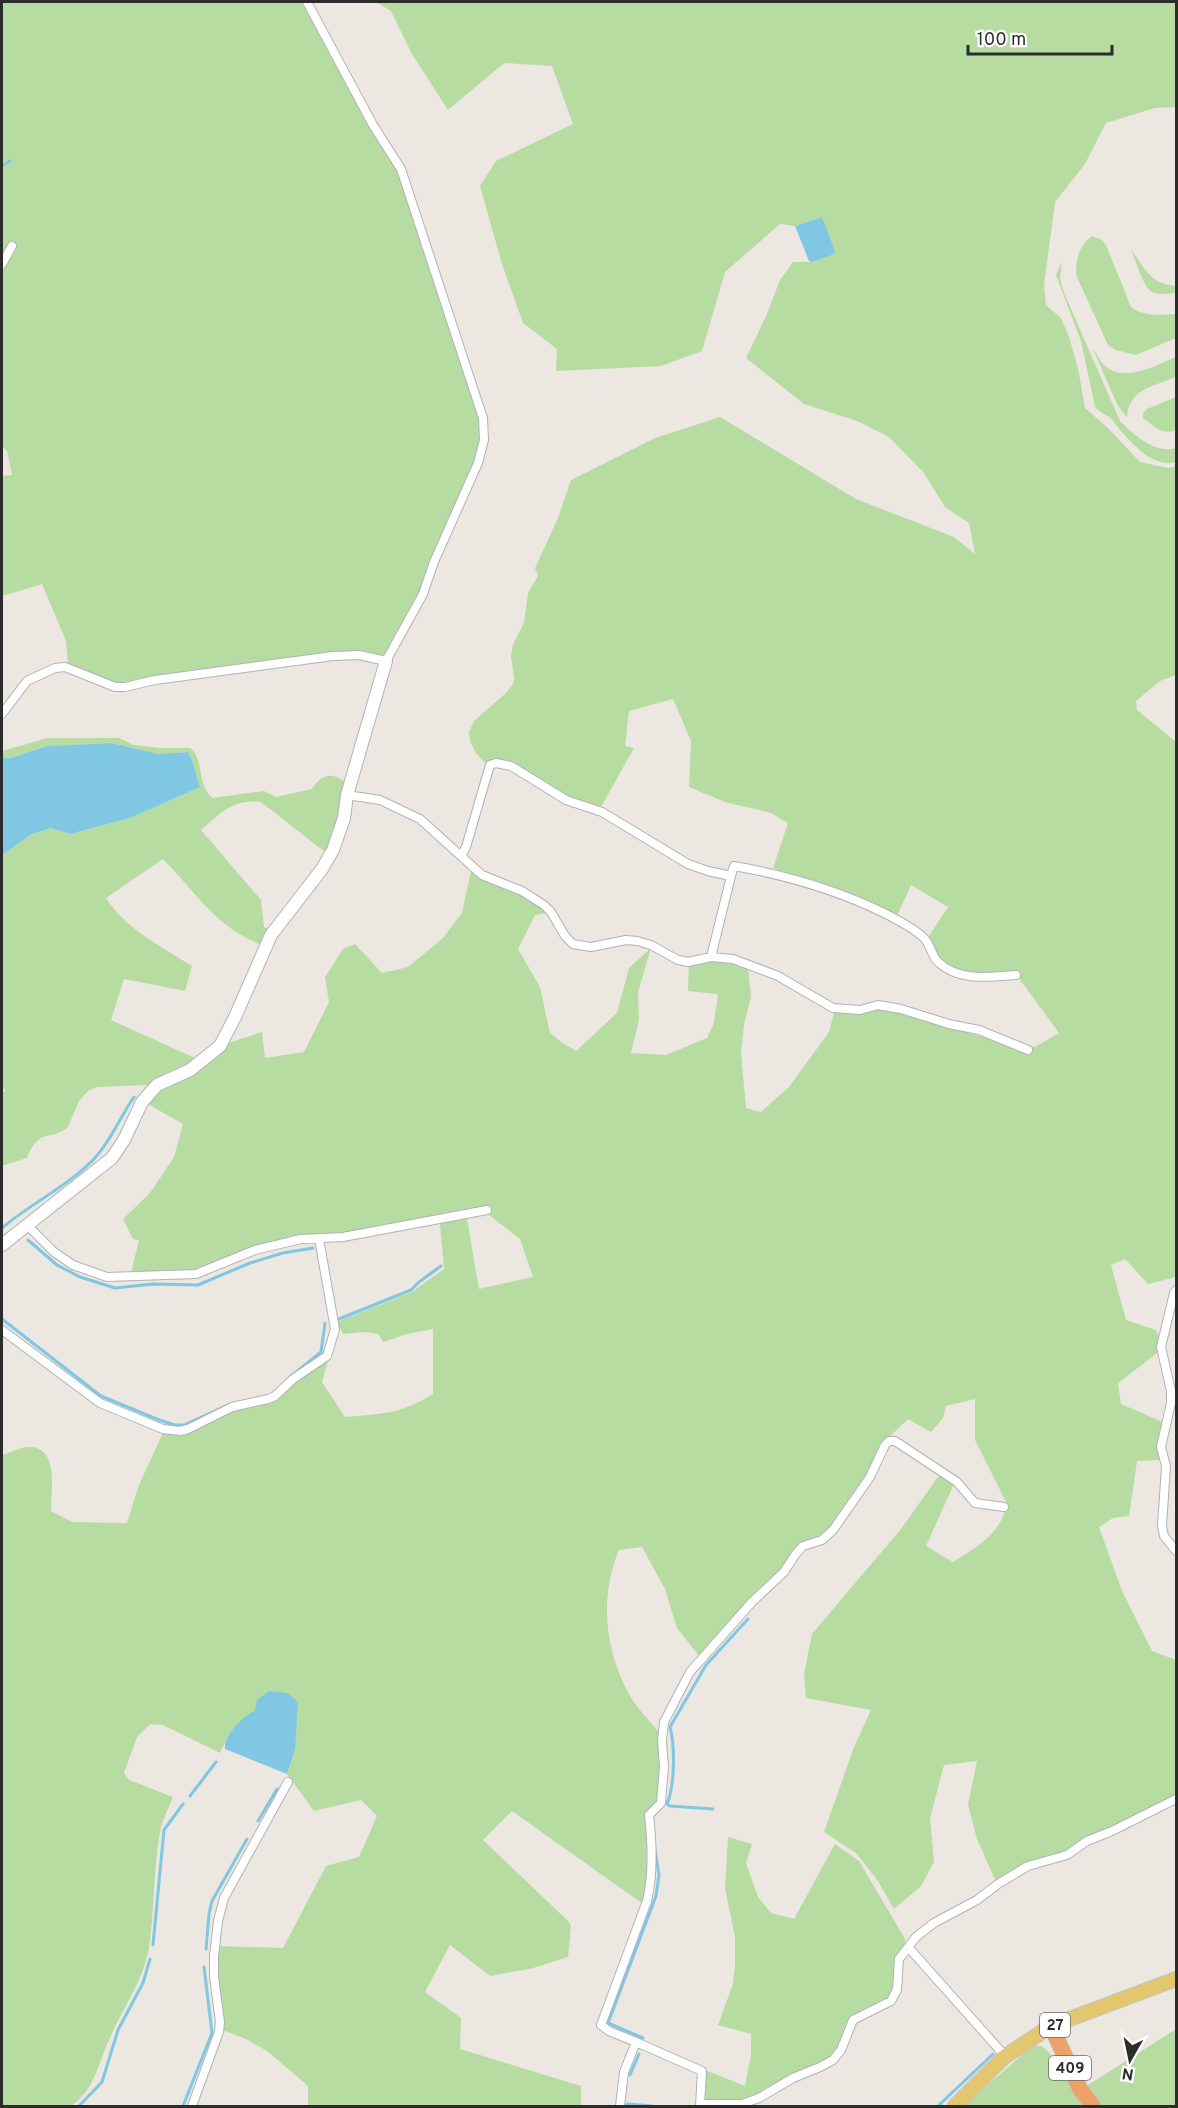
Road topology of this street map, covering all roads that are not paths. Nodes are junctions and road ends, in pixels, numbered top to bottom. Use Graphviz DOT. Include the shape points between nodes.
graph roads {
  1 [pos="307,2"];
  2 [pos="12,246"];
  3 [pos="2,264"];
  4 [pos="386,662"];
  5 [pos="2,714"];
  6 [pos="346,795"];
  7 [pos="462,856"];
  8 [pos="732,876"];
  9 [pos="711,957"];
  10 [pos="1016,975"];
  11 [pos="1028,1050"];
  12 [pos="487,1210"];
  13 [pos="28,1226"];
  14 [pos="318,1239"];
  15 [pos="2,1245"];
  16 [pos="1176,1290"];
  17 [pos="2,1330"];
  18 [pos="1004,1507"];
  19 [pos="1176,1551"];
  20 [pos="288,1782"];
  21 [pos="1176,1799"];
  22 [pos="909,1948"];
  23 [pos="1176,1979"];
  24 [pos="1052,2026"];
  25 [pos="636,2042"];
  26 [pos="1005,2056"];
  27 [pos="700,2105"];
  28 [pos="192,2106"];
  29 [pos="620,2106"];
  30 [pos="954,2106"];
  31 [pos="1094,2106"];
  1 -- 4 [label="street" via="401,169 485,429 478,463 423,594"];
  2 -- 3 [label="street"];
  4 -- 5 [label="street" via="359,655 333,656 125,687 115,687 65,667 55,668 27,681"];
  4 -- 6 [label="street"];
  6 -- 7 [label="street" via="380,800 411,814"];
  6 -- 13 [label="street" via="344,818 333,850 271,935 220,1046 190,1070 157,1085 142,1102 112,1158"];
  7 -- 8 [label="street" via="490,765 496,763 511,766 566,800 602,812 688,864"];
  7 -- 9 [label="street" via="482,875 522,891 544,905 573,944 591,947 637,941 678,960"];
  8 -- 9 [label="street"];
  8 -- 10 [label="street" via="734,866 778,873 885,914 925,938 937,960 952,971 980,978"];
  9 -- 11 [label="street" via="746,963 778,976 833,1008 860,1010 878,1005 901,1009 979,1030"];
  12 -- 14 [label="street"];
  13 -- 14 [label="street" via="73,1265 107,1277 196,1274 255,1250"];
  13 -- 15 [label="street"];
  14 -- 17 [label="street" via="335,1329 327,1356 268,1400 232,1407 188,1429 163,1429 100,1403"];
  16 -- 19 [label="street" via="1161,1347 1171,1403 1161,1447 1166,1472 1162,1526 1164,1536"];
  18 -- 25 [label="street" via="975,1503 957,1482 895,1441 889,1441 870,1477 833,1530 822,1540 803,1546 784,1572 690,1672 664,1722 661,1803 649,1815 651,1884 647,1901 601,2025"];
  20 -- 28 [label="street" via="224,1898 214,1956 219,2032"];
  21 -- 22 [label="street" via="1087,1841 1067,1855 1028,1866 934,1923"];
  22 -- 26 [label="street"];
  22 -- 27 [label="street" via="899,1959 897,1990 891,2001 853,2020 833,2060 742,2104"];
  23 -- 24 [label="main road, 27"];
  24 -- 26 [label="main road, 27"];
  24 -- 31 [label="highway, 409" via="1080,2089"];
  25 -- 27 [label="street" via="702,2071"];
  25 -- 29 [label="street" via="624,2072"];
  26 -- 30 [label="main road, 27"];
}
